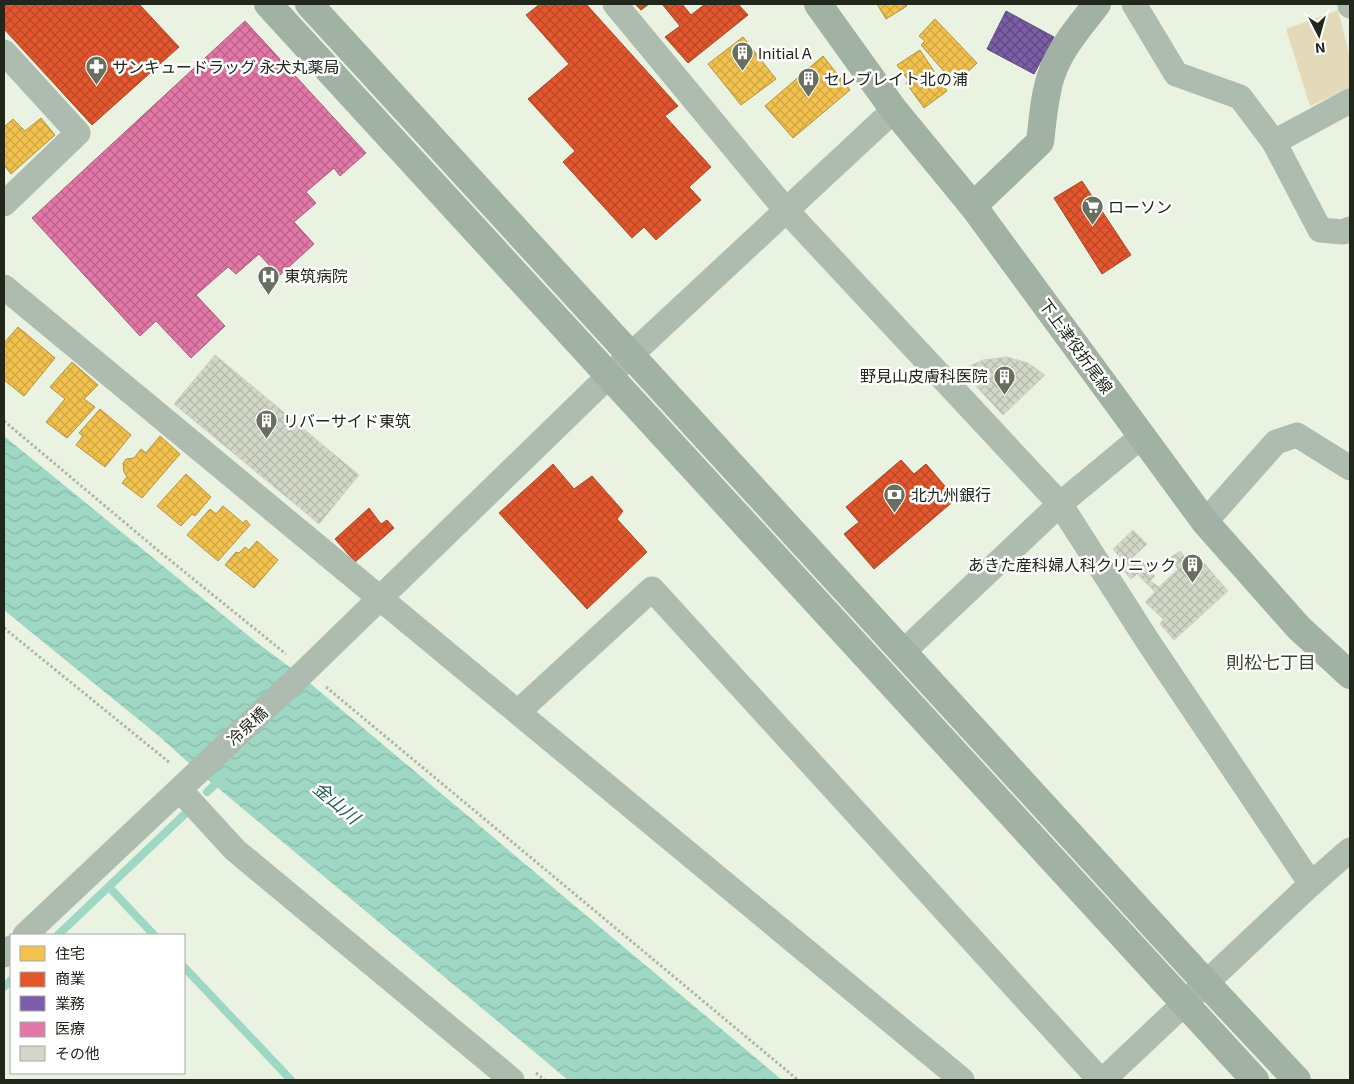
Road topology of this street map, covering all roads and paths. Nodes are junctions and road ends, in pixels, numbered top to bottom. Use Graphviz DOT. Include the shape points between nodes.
graph roads {
  1 [pos="268,4"];
  2 [pos="309,4"];
  3 [pos="615,4"];
  4 [pos="818,4"];
  5 [pos="1097,4"];
  6 [pos="1134,4"];
  7 [pos="4,52"];
  8 [pos="1350,101"];
  9 [pos="894,110"];
  10 [pos="1274,142"];
  11 [pos="4,204"];
  12 [pos="973,206"];
  13 [pos="786,209"];
  14 [pos="1350,229"];
  15 [pos="4,287"];
  16 [pos="632,355"];
  17 [pos="609,377"];
  18 [pos="4,421"];
  19 [pos="1142,436"];
  20 [pos="1350,468"];
  21 [pos="1060,504"];
  22 [pos="1205,522"];
  23 [pos="380,599"];
  24 [pos="4,628"];
  25 [pos="903,652"];
  26 [pos="297,665"];
  27 [pos="1350,674"];
  28 [pos="325,686"];
  29 [pos="520,711"];
  30 [pos="183,779"];
  31 [pos="1350,850"];
  32 [pos="1312,884"];
  33 [pos="26,934"];
  34 [pos="1206,983"];
  35 [pos="1184,1005"];
  36 [pos="512,1080"];
  37 [pos="798,1080"];
  38 [pos="962,1080"];
  39 [pos="1102,1080"];
  40 [pos="1255,1080"];
  41 [pos="1297,1080"];
  1 -- 17 [label="street"];
  2 -- 16 [label="street"];
  3 -- 13 [label="street"];
  4 -- 9 [label="street, 下上津役折尾線"];
  5 -- 12 [label="street" via="1070,40 1052,72 1040,142"];
  6 -- 10 [label="street" via="1176,74 1240,97"];
  7 -- 11 [label="street" via="78,134"];
  8 -- 10 [label="street"];
  9 -- 12 [label="street, 下上津役折尾線"];
  9 -- 13 [label="street, 冷泉橋"];
  10 -- 14 [label="street" via="1320,230 1344,232"];
  12 -- 19 [label="street, 下上津役折尾線"];
  13 -- 16 [label="street, 冷泉橋"];
  13 -- 21 [label="street"];
  15 -- 23 [label="street"];
  16 -- 17 [label="street, 冷泉橋"];
  16 -- 25 [label="street"];
  17 -- 23 [label="street, 冷泉橋"];
  17 -- 35 [label="street"];
  18 -- 26 [label="path"];
  19 -- 21 [label="street"];
  19 -- 22 [label="street, 下上津役折尾線"];
  20 -- 22 [label="street" via="1297,435 1276,442"];
  21 -- 25 [label="street"];
  21 -- 32 [label="street" via="1149,643"];
  22 -- 27 [label="street, 下上津役折尾線" via="1299,628"];
  23 -- 26 [label="street, 冷泉橋"];
  23 -- 29 [label="street"];
  24 -- 30 [label="path"];
  25 -- 34 [label="street"];
  26 -- 30 [label="street, 冷泉橋"];
  28 -- 37 [label="path"];
  29 -- 38 [label="street"];
  29 -- 39 [label="street" via="652,589"];
  30 -- 33 [label="street, 冷泉橋"];
  30 -- 36 [label="street" via="235,850"];
  31 -- 32 [label="street"];
  32 -- 34 [label="street"];
  34 -- 35 [label="street"];
  34 -- 41 [label="street"];
  35 -- 39 [label="street"];
  35 -- 40 [label="street"];
}
